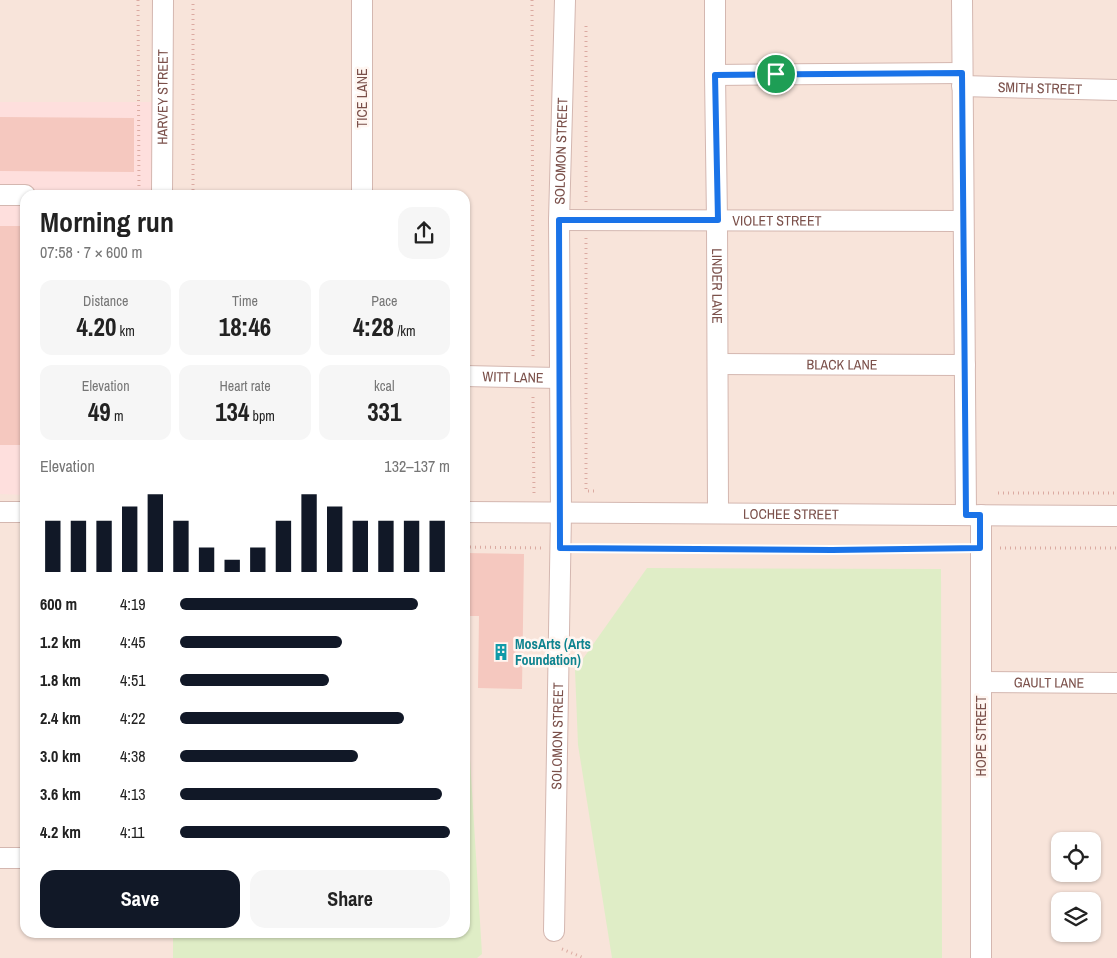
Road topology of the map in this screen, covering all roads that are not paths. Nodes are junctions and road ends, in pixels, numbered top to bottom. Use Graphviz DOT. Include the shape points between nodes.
graph roads {
  1 [pos="163,0"];
  2 [pos="362,0"];
  3 [pos="565,0"];
  4 [pos="715,0"];
  5 [pos="962,0"];
  6 [pos="715,75"];
  7 [pos="962,80"];
  8 [pos="1117,90"];
  9 [pos="162,190"];
  10 [pos="362,190"];
  11 [pos="0,195"];
  12 [pos="20,195"];
  13 [pos="559,220"];
  14 [pos="718,220"];
  15 [pos="963,221"];
  16 [pos="718,364"];
  17 [pos="965,365"];
  18 [pos="470,376"];
  19 [pos="560,378"];
  20 [pos="0,512"];
  21 [pos="20,512"];
  22 [pos="470,512"];
  23 [pos="561,512"];
  24 [pos="718,513"];
  25 [pos="973,515"];
  26 [pos="1117,516"];
  27 [pos="980,682"];
  28 [pos="1117,684"];
  29 [pos="0,858"];
  30 [pos="20,858"];
  31 [pos="554,931"];
  32 [pos="981,958"];
  1 -- 9 [label="street, HARVEY STREET"];
  2 -- 10 [label="street, TICE LANE"];
  3 -- 13 [label="street, SOLOMON STREET"];
  4 -- 6 [label="street, LINDER LANE"];
  5 -- 7 [label="street, HOPE STREET"];
  6 -- 7 [label="street, SMITH STREET"];
  6 -- 14 [label="street, LINDER LANE"];
  7 -- 8 [label="street, SMITH STREET"];
  7 -- 15 [label="street, HOPE STREET"];
  11 -- 12 [label="street"];
  13 -- 14 [label="street, VIOLET STREET"];
  13 -- 19 [label="street, SOLOMON STREET"];
  14 -- 15 [label="street, VIOLET STREET"];
  14 -- 16 [label="street, LINDER LANE"];
  15 -- 17 [label="street, HOPE STREET"];
  16 -- 17 [label="street, BLACK LANE"];
  16 -- 24 [label="street, LINDER LANE"];
  17 -- 25 [label="street, HOPE STREET"];
  18 -- 19 [label="street, WITT LANE"];
  19 -- 23 [label="street, SOLOMON STREET"];
  20 -- 21 [label="street"];
  22 -- 23 [label="street, LOCHEE STREET"];
  23 -- 24 [label="street, LOCHEE STREET"];
  23 -- 31 [label="street, SOLOMON STREET"];
  24 -- 25 [label="street, LOCHEE STREET"];
  25 -- 26 [label="street, LOCHEE STREET"];
  25 -- 27 [label="street, HOPE STREET" via="980,548"];
  27 -- 28 [label="street, GAULT LANE"];
  27 -- 32 [label="street, HOPE STREET"];
  29 -- 30 [label="street"];
}
